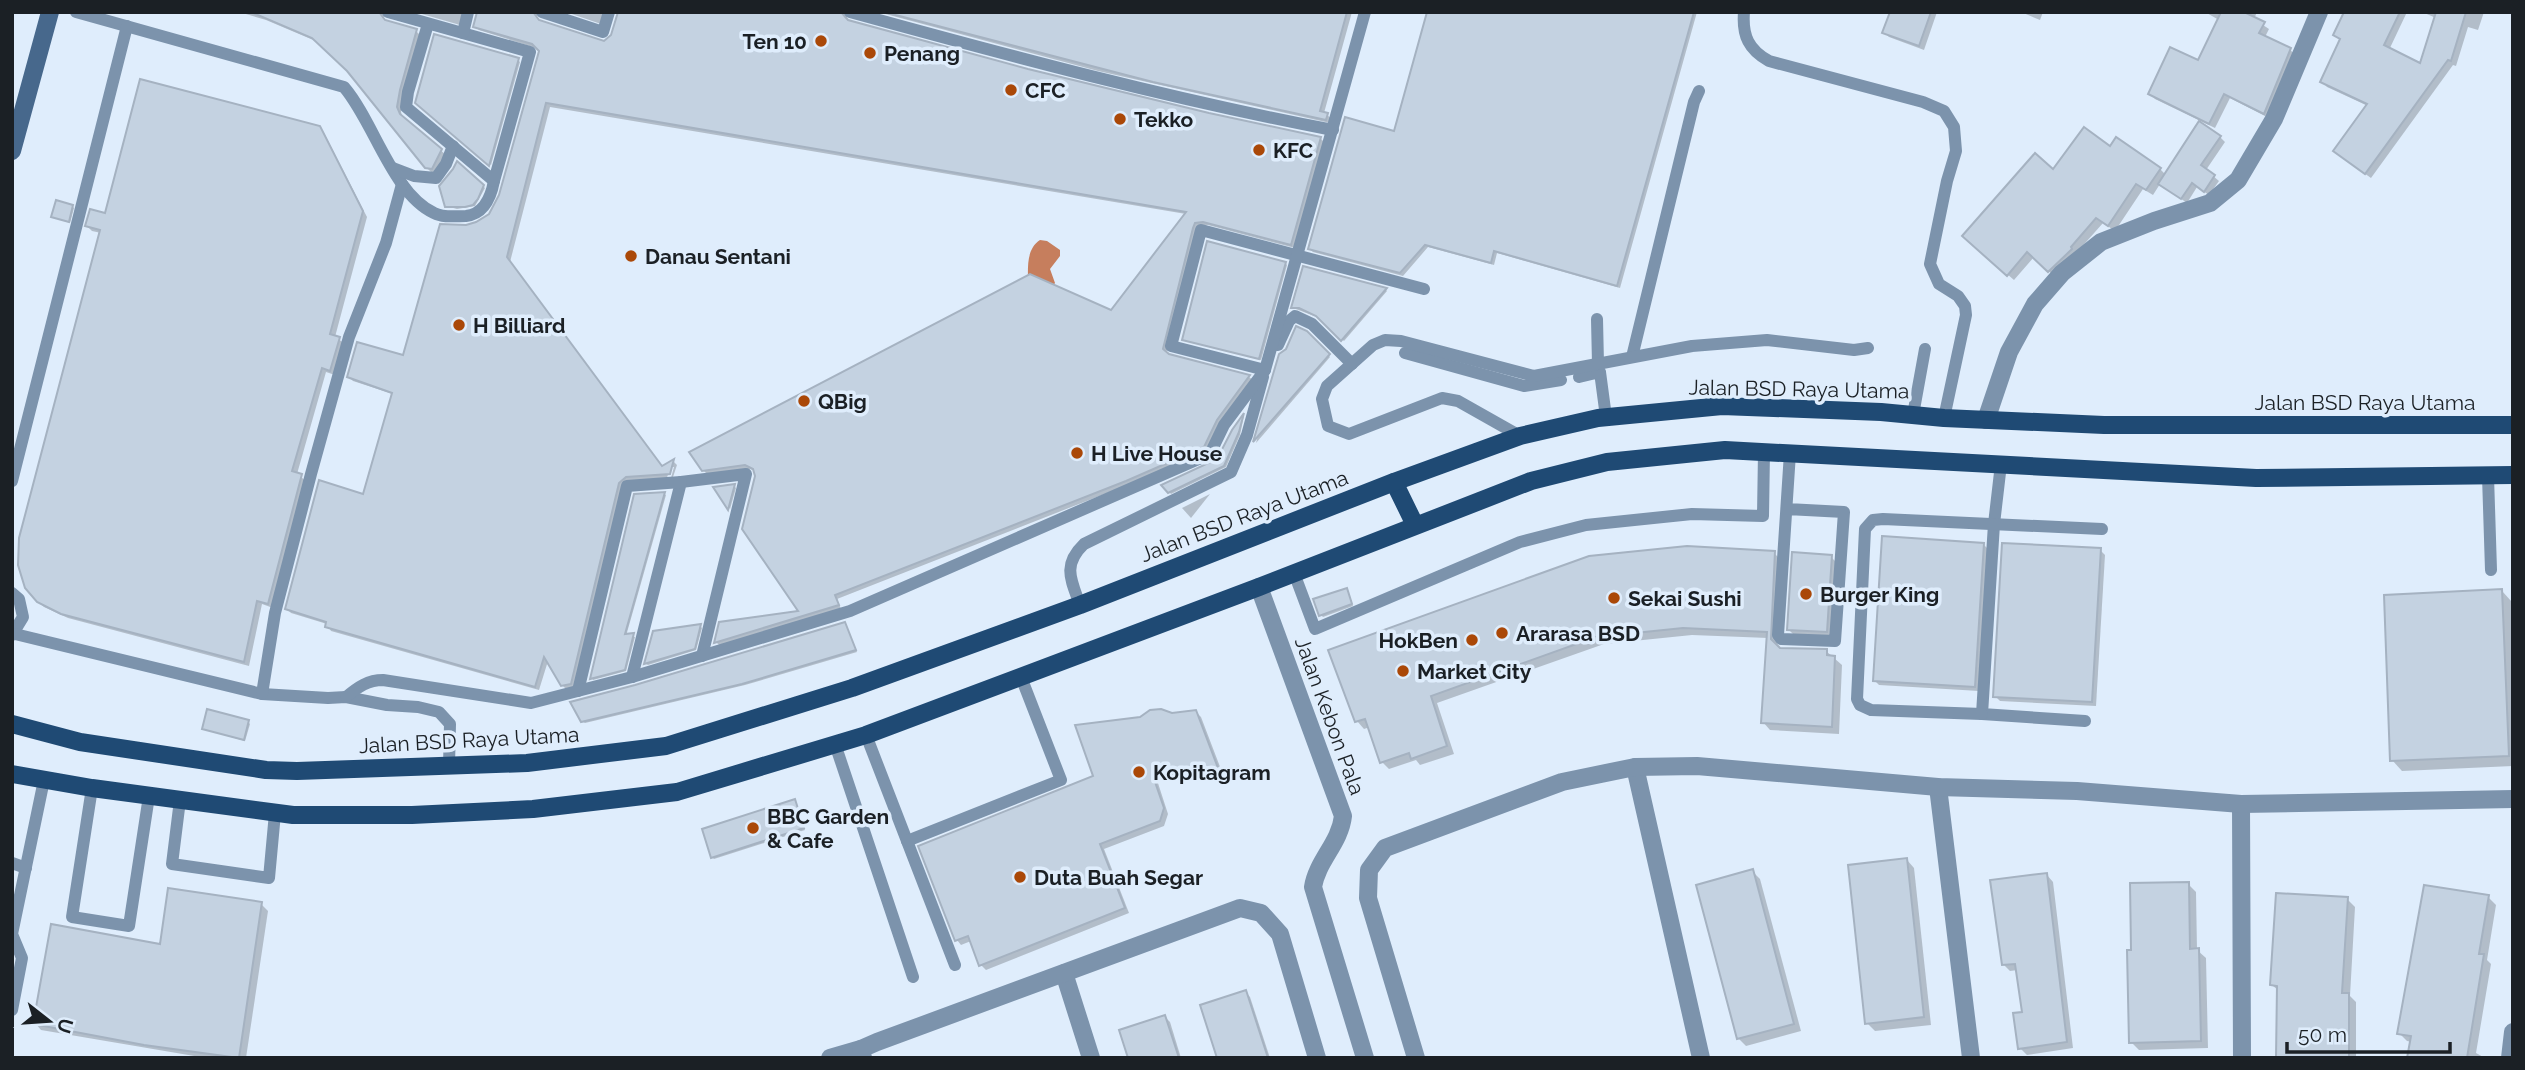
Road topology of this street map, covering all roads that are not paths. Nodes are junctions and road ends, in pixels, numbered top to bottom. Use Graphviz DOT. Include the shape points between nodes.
graph roads {
  1 [pos="50,12"];
  2 [pos="76,12"];
  3 [pos="388,12"];
  4 [pos="468,12"];
  5 [pos="542,12"];
  6 [pos="609,12"];
  7 [pos="850,12"];
  8 [pos="1365,12"];
  9 [pos="1744,12"];
  10 [pos="2319,12"];
  11 [pos="428,23"];
  12 [pos="127,26"];
  13 [pos="463,33"];
  14 [pos="1699,91"];
  15 [pos="1333,130"];
  16 [pos="453,146"];
  17 [pos="12,151"];
  18 [pos="393,168"];
  19 [pos="494,181"];
  20 [pos="402,184"];
  21 [pos="1297,256"];
  22 [pos="1424,289"];
  23 [pos="1597,319"];
  24 [pos="1868,348"];
  25 [pos="1925,349"];
  26 [pos="1405,353"];
  27 [pos="1632,357"];
  28 [pos="1352,364"];
  29 [pos="1598,364"];
  30 [pos="1265,370"];
  31 [pos="1913,415"];
  32 [pos="1606,417"];
  33 [pos="1944,418"];
  34 [pos="1986,420"];
  35 [pos="2513,425"];
  36 [pos="1520,436"];
  37 [pos="1764,452"];
  38 [pos="1790,453"];
  39 [pos="2001,464"];
  40 [pos="2513,475"];
  41 [pos="2488,476"];
  42 [pos="12,481"];
  43 [pos="681,482"];
  44 [pos="1394,482"];
  45 [pos="1787,509"];
  46 [pos="1415,524"];
  47 [pos="1994,524"];
  48 [pos="2102,529"];
  49 [pos="2490,570"];
  50 [pos="1294,573"];
  51 [pos="1259,587"];
  52 [pos="12,593"];
  53 [pos="1080,605"];
  54 [pos="14,634"];
  55 [pos="702,656"];
  56 [pos="632,677"];
  57 [pos="1021,677"];
  58 [pos="578,691"];
  59 [pos="262,694"];
  60 [pos="346,697"];
  61 [pos="1982,714"];
  62 [pos="2085,721"];
  63 [pos="12,724"];
  64 [pos="866,735"];
  65 [pos="835,744"];
  66 [pos="449,766"];
  67 [pos="1636,768"];
  68 [pos="12,774"];
  69 [pos="44,780"];
  70 [pos="1938,787"];
  71 [pos="92,788"];
  72 [pos="149,796"];
  73 [pos="2513,799"];
  74 [pos="180,800"];
  75 [pos="2241,804"];
  76 [pos="275,813"];
  77 [pos="907,841"];
  78 [pos="12,863"];
  79 [pos="26,869"];
  80 [pos="955,965"];
  81 [pos="1064,973"];
  82 [pos="914,977"];
  83 [pos="12,1010"];
  84 [pos="2513,1032"];
  85 [pos="862,1053"];
  86 [pos="830,1058"];
  87 [pos="1091,1058"];
  88 [pos="1317,1058"];
  89 [pos="1365,1058"];
  90 [pos="1416,1058"];
  91 [pos="1701,1058"];
  92 [pos="1971,1058"];
  93 [pos="2242,1058"];
  94 [pos="2510,1058"];
  1 -- 17 [label="main road"];
  2 -- 12 [label="lane"];
  3 -- 11 [label="lane"];
  4 -- 13 [label="lane"];
  5 -- 6 [label="lane" via="603,32"];
  7 -- 15 [label="lane" via="1065,71"];
  8 -- 15 [label="lane"];
  9 -- 33 [label="lane" via="1747,41 1769,61 1923,102 1944,111 1954,127 1956,151 1930,264 1939,284 1965,306 1966,316"];
  10 -- 34 [label="street" via="2274,119 2238,180 2210,203 2101,242 2062,273 2035,304 2009,352"];
  11 -- 13 [label="lane"];
  11 -- 16 [label="lane" via="406,107"];
  12 -- 18 [label="lane" via="344,87"];
  12 -- 42 [label="lane"];
  13 -- 19 [label="lane" via="530,52"];
  14 -- 27 [label="lane"];
  15 -- 21 [label="lane"];
  16 -- 18 [label="lane" via="436,178"];
  16 -- 19 [label="lane"];
  18 -- 20 [label="lane"];
  19 -- 20 [label="lane" via="491,197 481,209 450,216 435,214"];
  20 -- 59 [label="lane" via="386,243 349,337 311,474 275,613"];
  21 -- 22 [label="lane"];
  21 -- 30 [label="lane"];
  21 -- 30 [label="lane" via="1201,230 1171,346"];
  23 -- 29 [label="lane"];
  24 -- 27 [label="lane" via="1767,340"];
  25 -- 31 [label="lane"];
  26 -- 32 [label="lane" via="1530,387 1600,372"];
  27 -- 29 [label="lane"];
  28 -- 29 [label="lane" via="1385,340 1534,376"];
  28 -- 30 [label="lane" via="1312,324 1295,316"];
  28 -- 36 [label="lane" via="1327,386 1322,400 1328,426 1349,434 1442,398 1458,401"];
  30 -- 53 [label="lane" via="1231,472 1084,544 1070,562"];
  30 -- 55 [label="lane" via="1224,425 1210,454 850,611"];
  31 -- 32 [label="main road, Jalan BSD Raya Utama" via="1722,406"];
  31 -- 33 [label="main road, Jalan BSD Raya Utama"];
  32 -- 36 [label="main road, Jalan BSD Raya Utama"];
  33 -- 34 [label="main road, Jalan BSD Raya Utama"];
  34 -- 35 [label="main road, Jalan BSD Raya Utama" via="2127,425"];
  36 -- 44 [label="main road, Jalan BSD Raya Utama"];
  37 -- 38 [label="main road"];
  37 -- 46 [label="main road" via="1714,450 1607,462 1531,481"];
  37 -- 50 [label="lane" via="1763,516 1692,514 1586,525 1520,542 1315,629"];
  38 -- 39 [label="main road"];
  38 -- 45 [label="lane"];
  39 -- 41 [label="main road" via="2256,478"];
  39 -- 47 [label="lane"];
  40 -- 41 [label="main road"];
  41 -- 49 [label="lane"];
  43 -- 55 [label="lane" via="746,474"];
  43 -- 56 [label="lane"];
  43 -- 58 [label="lane" via="627,486"];
  44 -- 46 [label="main road"];
  44 -- 53 [label="main road, Jalan BSD Raya Utama"];
  45 -- 45 [label="lane" via="1778,635 1781,639 1835,641 1844,512"];
  46 -- 50 [label="main road"];
  47 -- 48 [label="lane"];
  47 -- 61 [label="lane"];
  47 -- 61 [label="lane" via="1884,519 1873,520 1865,529 1860,705 1871,710"];
  50 -- 51 [label="main road"];
  51 -- 57 [label="main road"];
  51 -- 89 [label="street, Jalan Kebon Pala" via="1343,816 1313,887"];
  52 -- 54 [label="lane" via="19,599 23,617"];
  53 -- 66 [label="main road, Jalan BSD Raya Utama" via="852,688 666,746 527,763"];
  54 -- 59 [label="lane"];
  55 -- 56 [label="lane"];
  56 -- 58 [label="lane"];
  57 -- 64 [label="main road"];
  57 -- 77 [label="lane" via="1061,780"];
  58 -- 60 [label="lane" via="531,703 372,680"];
  59 -- 60 [label="lane"];
  60 -- 66 [label="lane" via="439,712 450,723"];
  61 -- 62 [label="lane"];
  63 -- 66 [label="main road, Jalan BSD Raya Utama" via="80,742 266,770"];
  64 -- 65 [label="main road"];
  64 -- 77 [label="lane"];
  65 -- 76 [label="main road" via="677,792 533,809 412,816"];
  65 -- 82 [label="lane"];
  67 -- 70 [label="street" via="1698,766"];
  67 -- 90 [label="street" via="1562,782 1385,848 1368,870 1368,898"];
  67 -- 91 [label="street"];
  68 -- 69 [label="main road"];
  69 -- 71 [label="main road"];
  69 -- 79 [label="lane"];
  70 -- 75 [label="street" via="2077,791"];
  70 -- 92 [label="street"];
  71 -- 72 [label="main road"];
  71 -- 72 [label="lane" via="72,917 129,926"];
  72 -- 74 [label="main road"];
  73 -- 75 [label="street"];
  74 -- 76 [label="main road"];
  74 -- 76 [label="lane" via="172,864 269,878"];
  75 -- 93 [label="street"];
  77 -- 80 [label="lane"];
  78 -- 79 [label="lane"];
  79 -- 83 [label="lane" via="12,934 22,958"];
  81 -- 85 [label="street"];
  81 -- 87 [label="street"];
  81 -- 88 [label="street" via="1240,908 1261,913 1280,934"];
  84 -- 94 [label="street"];
  85 -- 86 [label="street"];
}
